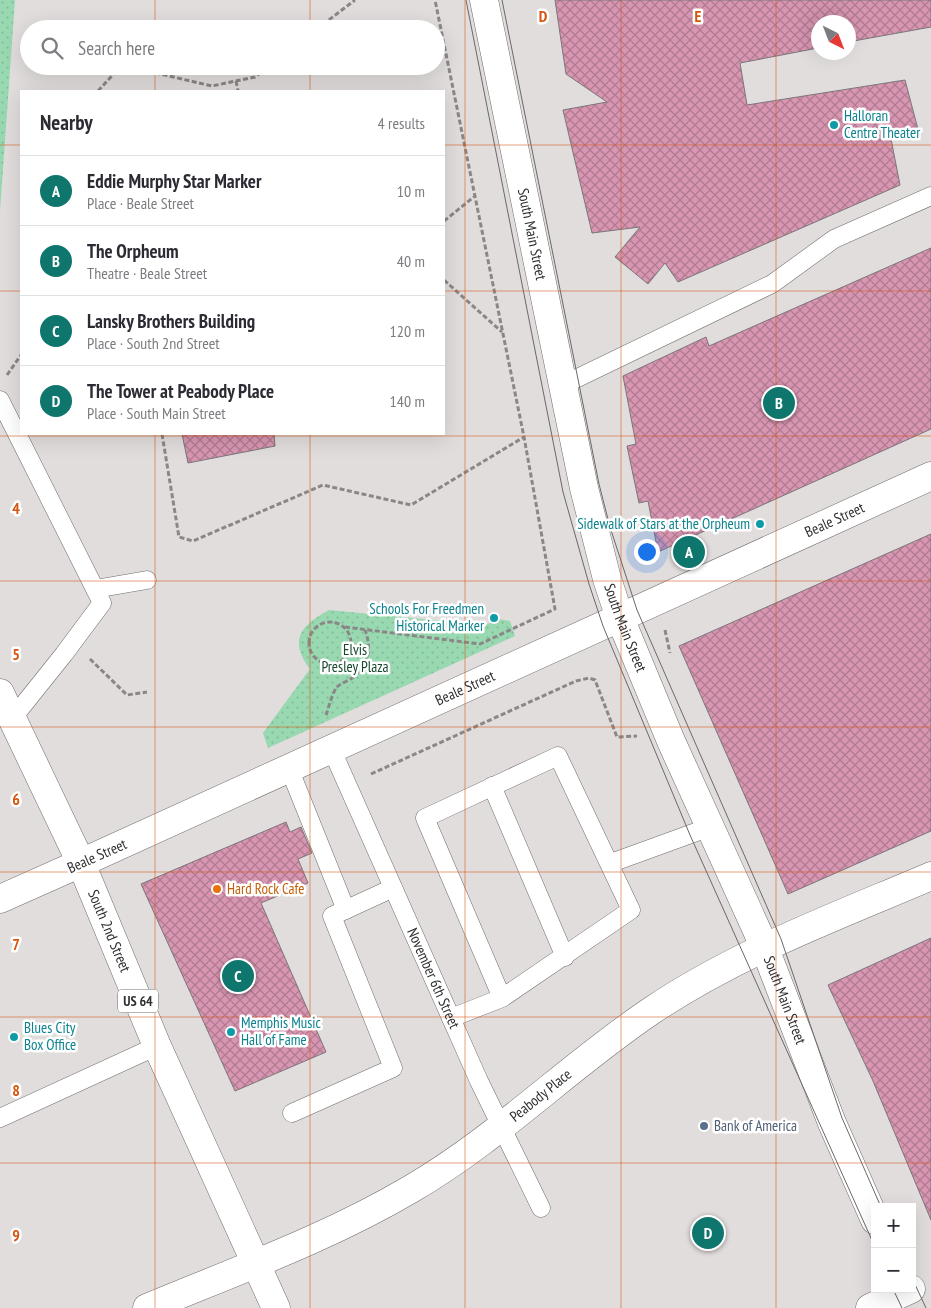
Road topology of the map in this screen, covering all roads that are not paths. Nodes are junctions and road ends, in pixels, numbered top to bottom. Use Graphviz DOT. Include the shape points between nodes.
graph roads {
  1 [pos="484,0"];
  2 [pos="931,196"];
  3 [pos="563,386"];
  4 [pos="0,400"];
  5 [pos="931,476"];
  6 [pos="146,580"];
  7 [pos="95,589"];
  8 [pos="620,618"];
  9 [pos="0,693"];
  10 [pos="12,719"];
  11 [pos="331,748"];
  12 [pos="289,768"];
  13 [pos="492,786"];
  14 [pos="710,827"];
  15 [pos="81,863"];
  16 [pos="610,863"];
  17 [pos="931,876"];
  18 [pos="393,888"];
  19 [pos="0,899"];
  20 [pos="346,910"];
  21 [pos="764,946"];
  22 [pos="565,957"];
  23 [pos="502,998"];
  24 [pos="451,1018"];
  25 [pos="158,1046"];
  26 [pos="292,1113"];
  27 [pos="0,1118"];
  28 [pos="501,1126"];
  29 [pos="541,1208"];
  30 [pos="871,1211"];
  31 [pos="257,1262"];
  32 [pos="931,1280"];
  33 [pos="916,1289"];
  34 [pos="910,1293"];
  35 [pos="148,1308"];
  36 [pos="276,1308"];
  37 [pos="870,1308"];
  1 -- 3 [label="street, South Main Street"];
  2 -- 3 [label="lane" via="834,239 772,284"];
  3 -- 8 [label="street, South Main Street" via="584,488"];
  4 -- 7 [label="lane"];
  5 -- 8 [label="street, Beale Street"];
  6 -- 7 [label="lane"];
  7 -- 10 [label="lane" via="102,603"];
  8 -- 11 [label="street, Beale Street"];
  8 -- 14 [label="street, South Main Street"];
  9 -- 10 [label="street, South 2nd Street / US 64"];
  10 -- 15 [label="street, South 2nd Street / US 64"];
  11 -- 12 [label="street, Beale Street"];
  11 -- 18 [label="lane, November 6th Street"];
  12 -- 15 [label="street, Beale Street"];
  12 -- 20 [label="lane"];
  13 -- 16 [label="lane" via="558,756"];
  13 -- 22 [label="lane"];
  13 -- 23 [label="lane" via="425,818"];
  14 -- 16 [label="lane"];
  14 -- 21 [label="street, South Main Street"];
  15 -- 19 [label="street, Beale Street"];
  15 -- 25 [label="street, South 2nd Street / US 64"];
  16 -- 22 [label="lane" via="631,910"];
  17 -- 21 [label="street, Peabody Place"];
  18 -- 20 [label="lane"];
  18 -- 24 [label="lane, November 6th Street"];
  20 -- 26 [label="lane" via="332,916 393,1068"];
  21 -- 28 [label="street, Peabody Place" via="649,1013"];
  21 -- 30 [label="street, South Main Street" via="832,1123"];
  22 -- 23 [label="lane"];
  23 -- 24 [label="lane"];
  24 -- 28 [label="lane, November 6th Street"];
  25 -- 27 [label="lane"];
  25 -- 31 [label="street, South 2nd Street / US 64"];
  28 -- 29 [label="lane, November 6th Street"];
  28 -- 31 [label="street, Peabody Place" via="413,1189 359,1218"];
  31 -- 35 [label="street, Peabody Place"];
  31 -- 36 [label="street, South 2nd Street / US 64"];
  32 -- 33 [label="street"];
  34 -- 37 [label="street"];
}
